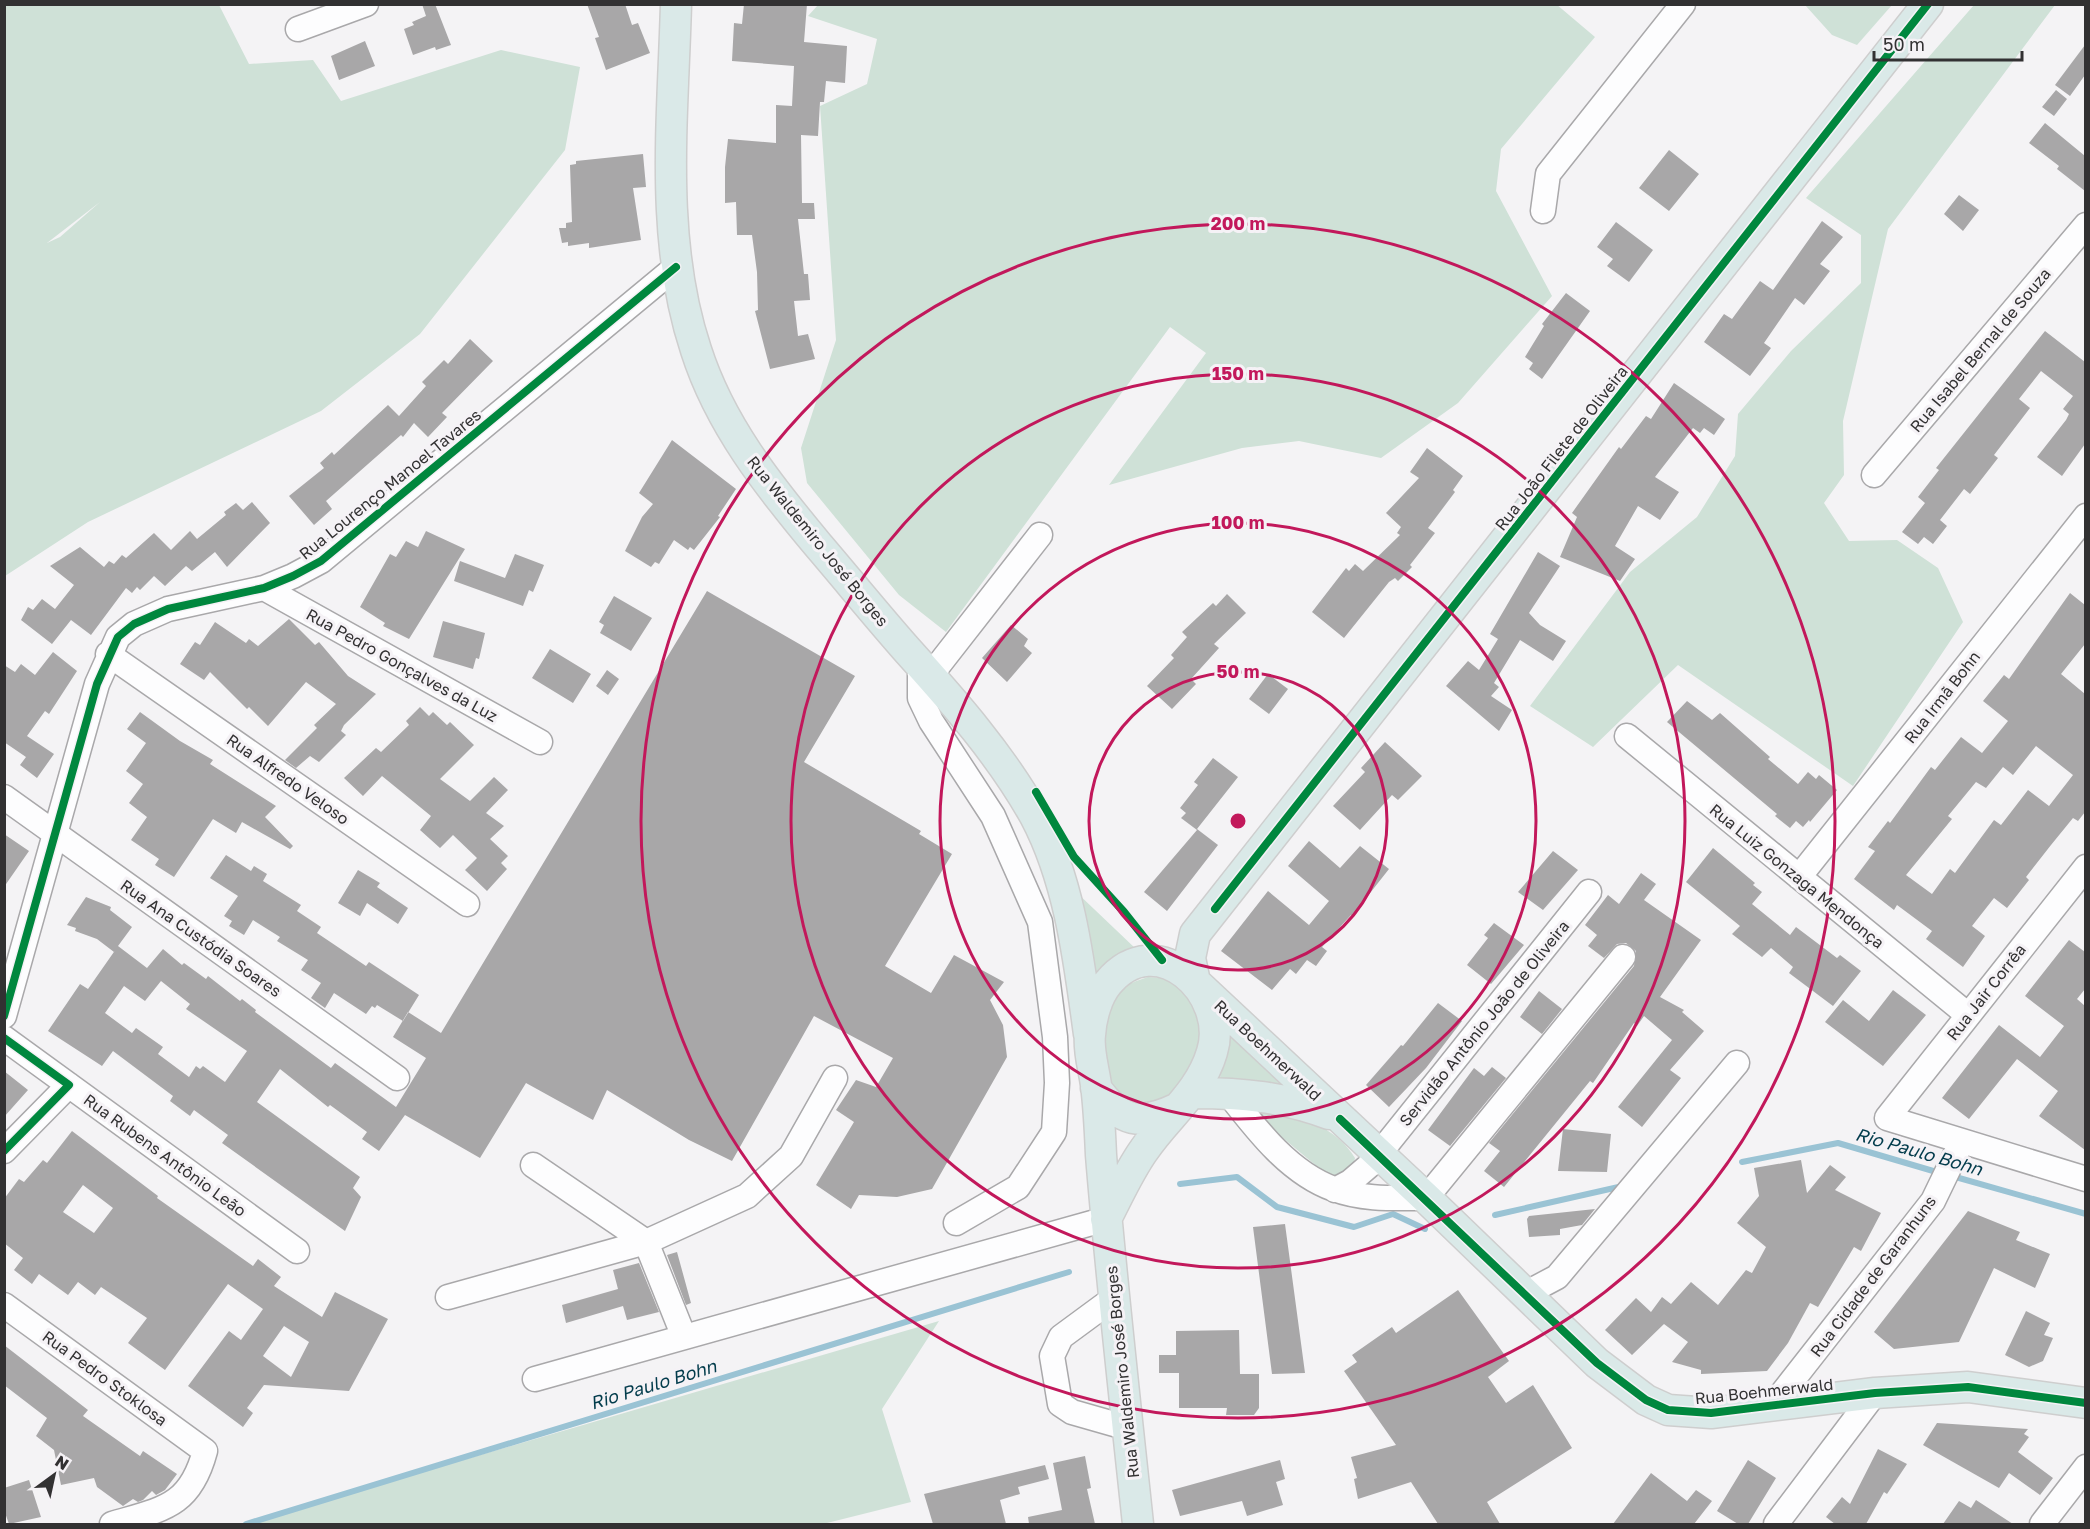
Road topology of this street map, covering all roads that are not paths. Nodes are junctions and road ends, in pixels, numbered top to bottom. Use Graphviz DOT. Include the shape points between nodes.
graph roads {
  1 [pos="366,4"];
  2 [pos="676,4"];
  3 [pos="1683,4"];
  4 [pos="1928,4"];
  5 [pos="298,29"];
  6 [pos="1543,211"];
  7 [pos="2085,225"];
  8 [pos="676,267"];
  9 [pos="1874,475"];
  10 [pos="2085,516"];
  11 [pos="1040,535"];
  12 [pos="264,588"];
  13 [pos="108,654"];
  14 [pos="925,670"];
  15 [pos="1627,736"];
  16 [pos="540,742"];
  17 [pos="4,797"];
  18 [pos="57,835"];
  19 [pos="2085,867"];
  20 [pos="1799,877"];
  21 [pos="1589,892"];
  22 [pos="467,904"];
  23 [pos="1623,957"];
  24 [pos="1195,982"];
  25 [pos="4,1016"];
  26 [pos="1968,1016"];
  27 [pos="1055,1037"];
  28 [pos="4,1038"];
  29 [pos="1090,1038"];
  30 [pos="1737,1063"];
  31 [pos="397,1078"];
  32 [pos="835,1078"];
  33 [pos="1058,1083"];
  34 [pos="1095,1083"];
  35 [pos="69,1085"];
  36 [pos="1228,1093"];
  37 [pos="1187,1100"];
  38 [pos="1340,1119"];
  39 [pos="1958,1148"];
  40 [pos="4,1151"];
  41 [pos="1378,1154"];
  42 [pos="533,1165"];
  43 [pos="2085,1179"];
  44 [pos="1335,1190"];
  45 [pos="1426,1198"];
  46 [pos="1107,1219"];
  47 [pos="956,1223"];
  48 [pos="646,1242"];
  49 [pos="297,1251"];
  50 [pos="1557,1277"];
  51 [pos="1525,1294"];
  52 [pos="448,1298"];
  53 [pos="1114,1298"];
  54 [pos="4,1305"];
  55 [pos="1548,1316"];
  56 [pos="684,1337"];
  57 [pos="535,1378"];
  58 [pos="1875,1393"];
  59 [pos="2085,1403"];
  60 [pos="1773,1405"];
  61 [pos="1128,1428"];
  62 [pos="2085,1467"];
  63 [pos="112,1524"];
  64 [pos="1138,1524"];
  65 [pos="1776,1524"];
  66 [pos="2042,1524"];
  1 -- 5 [label="street"];
  2 -- 8 [label="main road, Rua Waldemiro José Borges" via="672,181"];
  3 -- 6 [label="street" via="1548,174"];
  4 -- 24 [label="main road, Rua João Filete de Oliveira" via="1195,934 1190,958"];
  7 -- 9 [label="street, Rua Isabel Bernal de Souza"];
  8 -- 12 [label="street, Rua Lourenço Manoel Tavares" via="321,561"];
  8 -- 14 [label="main road, Rua Waldemiro José Borges" via="696,349 724,415 750,459 799,523"];
  10 -- 20 [label="street, Rua Irmã Bohn"];
  11 -- 14 [label="street"];
  12 -- 13 [label="street, Rua Lourenço Manoel Tavares" via="149,615 118,637"];
  12 -- 16 [label="street, Rua Pedro Gonçalves da Luz"];
  13 -- 18 [label="street, Rua Lourenço Manoel Tavares"];
  13 -- 22 [label="street, Rua Alfredo Veloso"];
  14 -- 27 [label="street" via="921,698 931,721 993,816 1040,922"];
  14 -- 29 [label="main road, Rua Waldemiro José Borges" via="1000,761 1036,818 1072,931"];
  15 -- 20 [label="street, Rua Luiz Gonzaga Mendonça"];
  17 -- 18 [label="street, Rua Ana Custódia Soares"];
  18 -- 25 [label="street, Rua Lourenço Manoel Tavares"];
  18 -- 31 [label="street, Rua Ana Custódia Soares"];
  19 -- 26 [label="street, Rua Jair Corrêa"];
  20 -- 26 [label="street, Rua Luiz Gonzaga Mendonça"];
  21 -- 41 [label="street, Servidão Antônio João de Oliveira"];
  23 -- 45 [label="street"];
  24 -- 29 [label="main road" via="1162,960 1143,959 1128,964 1102,990"];
  24 -- 37 [label="main road" via="1210,1010 1214,1049"];
  24 -- 38 [label="main road, Rua Boehmerwald"];
  26 -- 39 [label="street, Rua Jair Corrêa" via="1887,1118"];
  27 -- 29 [label="street"];
  27 -- 33 [label="street"];
  28 -- 35 [label="street, Rua Rubens Antônio Leão"];
  29 -- 34 [label="main road"];
  30 -- 50 [label="street"];
  32 -- 48 [label="street" via="791,1156 747,1196"];
  33 -- 34 [label="street"];
  33 -- 47 [label="street" via="1054,1132 1018,1187"];
  34 -- 37 [label="main road" via="1107,1103 1120,1114 1137,1120 1158,1118"];
  34 -- 46 [label="main road, Rua Waldemiro José Borges"];
  35 -- 40 [label="street"];
  35 -- 49 [label="street, Rua Rubens Antônio Leão"];
  36 -- 37 [label="main road, Rua Boehmerwald"];
  36 -- 38 [label="main road, Rua Boehmerwald" via="1279,1098"];
  36 -- 44 [label="street" via="1273,1146 1302,1171"];
  37 -- 46 [label="main road" via="1143,1150"];
  38 -- 41 [label="main road, Rua Boehmerwald"];
  39 -- 43 [label="street"];
  39 -- 60 [label="street, Rua Cidade de Garanhuns" via="1933,1201"];
  41 -- 44 [label="street, Servidão Antônio João de Oliveira" via="1362,1174"];
  41 -- 45 [label="main road, Rua Boehmerwald"];
  42 -- 48 [label="street"];
  44 -- 45 [label="street" via="1386,1198"];
  45 -- 51 [label="main road, Rua Boehmerwald"];
  46 -- 53 [label="main road, Rua Waldemiro José Borges"];
  46 -- 56 [label="street"];
  48 -- 52 [label="street"];
  48 -- 56 [label="street"];
  50 -- 51 [label="street"];
  50 -- 55 [label="street"];
  51 -- 55 [label="main road, Rua Boehmerwald"];
  53 -- 61 [label="main road, Rua Waldemiro José Borges"];
  53 -- 61 [label="street" via="1061,1337 1052,1356 1060,1404 1071,1412"];
  54 -- 63 [label="street, Rua Pedro Stoklosa" via="205,1451 198,1474 174,1503"];
  55 -- 60 [label="main road, Rua Boehmerwald" via="1623,1385 1668,1410 1711,1413"];
  56 -- 57 [label="street"];
  58 -- 59 [label="main road, Rua Boehmerwald" via="1968,1387"];
  58 -- 60 [label="main road, Rua Boehmerwald"];
  58 -- 65 [label="street"];
  61 -- 64 [label="main road, Rua Waldemiro José Borges"];
  62 -- 66 [label="street"];
}
